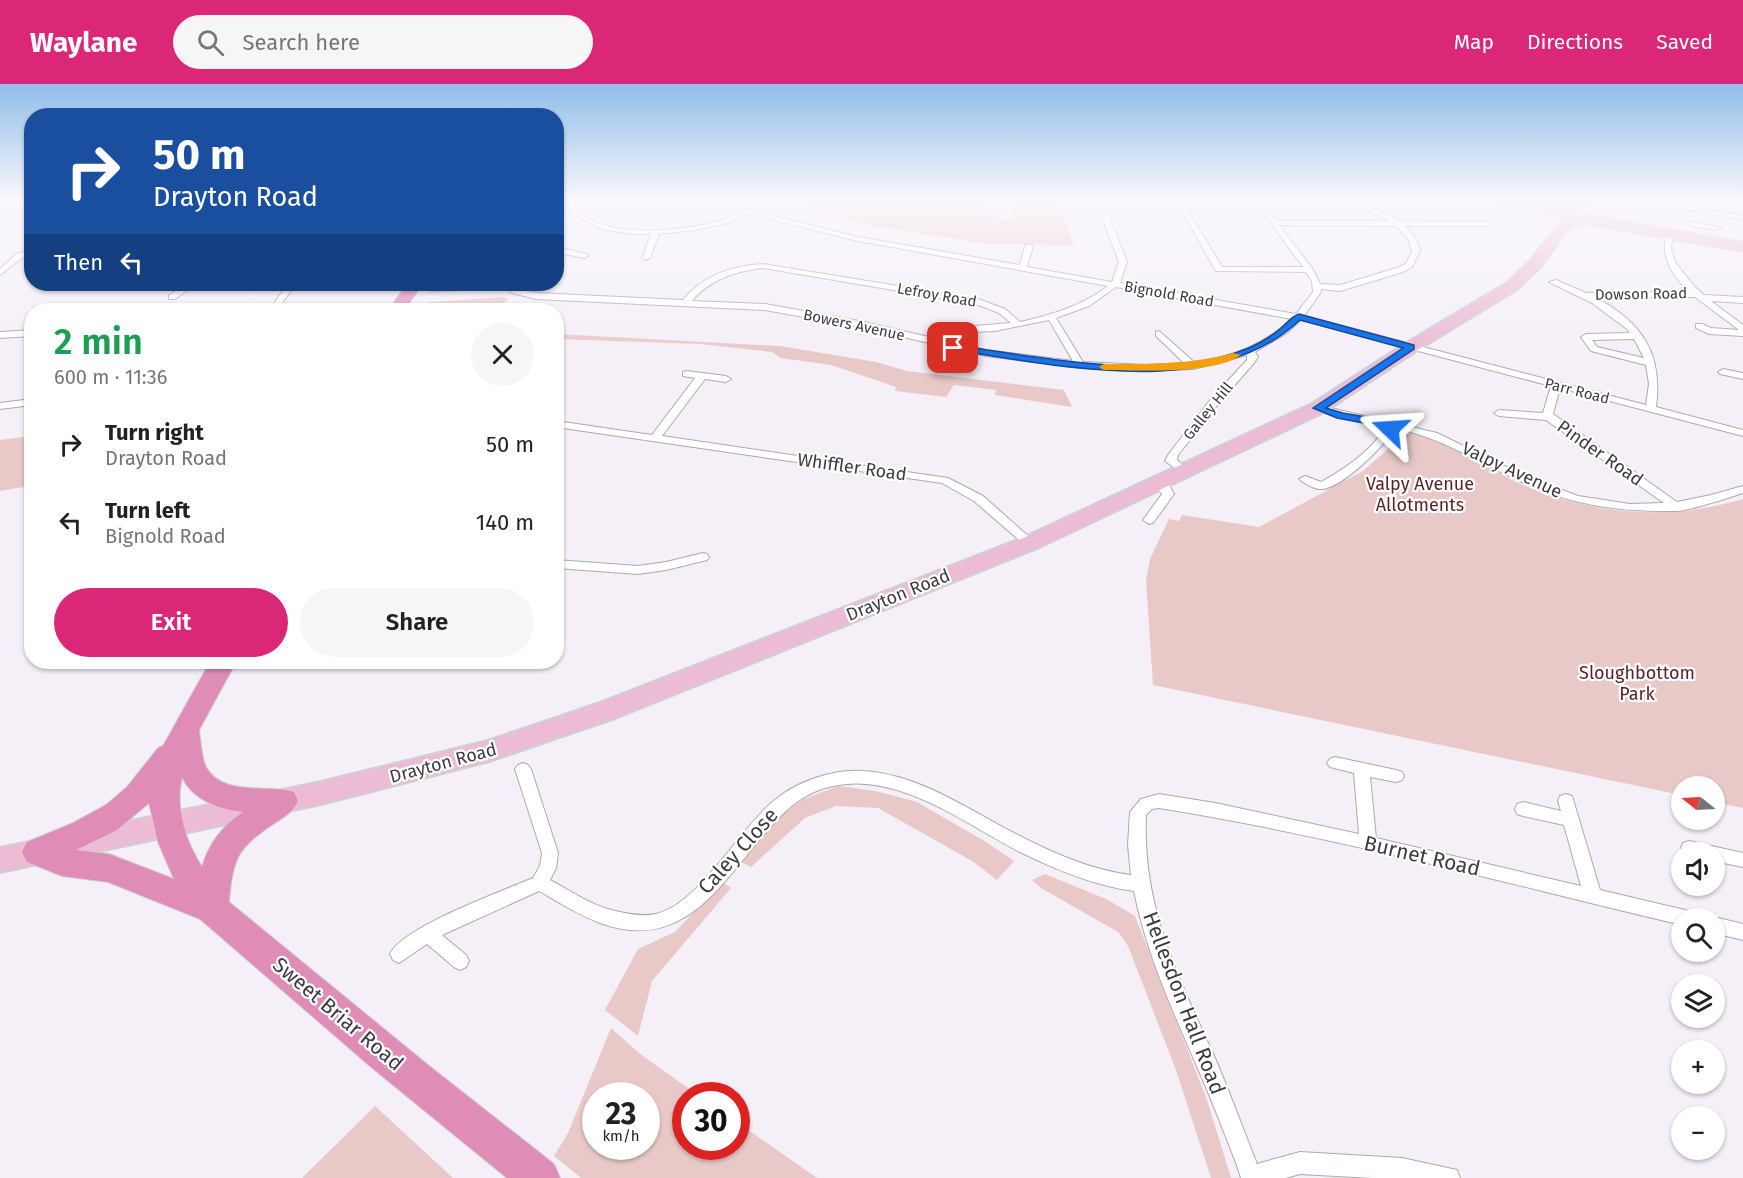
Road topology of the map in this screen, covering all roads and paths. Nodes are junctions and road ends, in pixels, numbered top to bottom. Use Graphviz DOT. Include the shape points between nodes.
graph roads {
  1 [pos="649,250"];
  2 [pos="918,250"];
  3 [pos="1031,250"];
  4 [pos="1120,250"];
  5 [pos="1208,250"];
  6 [pos="1294,250"];
  7 [pos="1415,250"];
  8 [pos="1543,250"];
  9 [pos="1668,250"];
  10 [pos="564,251"];
  11 [pos="24,255"];
  12 [pos="584,256"];
  13 [pos="646,258"];
  14 [pos="1022,269"];
  15 [pos="1309,270"];
  16 [pos="0,273"];
  17 [pos="1553,282"];
  18 [pos="1115,285"];
  19 [pos="1318,286"];
  20 [pos="181,291"];
  21 [pos="514,291"];
  22 [pos="1585,295"];
  23 [pos="1700,296"];
  24 [pos="172,297"];
  25 [pos="1743,300"];
  26 [pos="686,303"];
  27 [pos="1299,316"];
  28 [pos="1051,317"];
  29 [pos="1016,323"];
  30 [pos="1699,326"];
  31 [pos="1743,331"];
  32 [pos="24,334"];
  33 [pos="1159,334"];
  34 [pos="0,335"];
  35 [pos="1638,336"];
  36 [pos="934,342"];
  37 [pos="1411,347"];
  38 [pos="1250,351"];
  39 [pos="1653,363"];
  40 [pos="1080,365"];
  41 [pos="1193,366"];
  42 [pos="1723,372"];
  43 [pos="686,374"];
  44 [pos="702,376"];
  45 [pos="1743,376"];
  46 [pos="726,379"];
  47 [pos="1556,386"];
  48 [pos="24,403"];
  49 [pos="0,406"];
  50 [pos="1318,408"];
  51 [pos="1651,409"];
  52 [pos="1499,413"];
  53 [pos="1549,417"];
  54 [pos="564,425"];
  55 [pos="1390,425"];
  56 [pos="1743,433"];
  57 [pos="655,438"];
  58 [pos="1183,471"];
  59 [pos="1305,479"];
  60 [pos="1158,482"];
  61 [pos="1743,489"];
  62 [pos="1677,507"];
  63 [pos="1149,520"];
  64 [pos="1030,543"];
  65 [pos="703,557"];
  66 [pos="564,564"];
  67 [pos="219,669"];
  68 [pos="185,731"];
  69 [pos="1335,763"];
  70 [pos="522,769"];
  71 [pos="1361,769"];
  72 [pos="1396,776"];
  73 [pos="283,801"];
  74 [pos="1159,801"];
  75 [pos="1566,801"];
  76 [pos="1523,809"];
  77 [pos="1571,820"];
  78 [pos="169,824"];
  79 [pos="1368,843"];
  80 [pos="38,852"];
  81 [pos="1725,856"];
  82 [pos="0,860"];
  83 [pos="1743,860"];
  84 [pos="539,883"];
  85 [pos="1141,884"];
  86 [pos="1593,896"];
  87 [pos="212,908"];
  88 [pos="1671,915"];
  89 [pos="1725,928"];
  90 [pos="1743,932"];
  91 [pos="427,933"];
  92 [pos="399,954"];
  93 [pos="460,961"];
  94 [pos="1251,1177"];
  95 [pos="540,1178"];
  96 [pos="1449,1178"];
  1 -- 13 [label="street"];
  2 -- 14 [label="street, Bignold Road"];
  3 -- 14 [label="street"];
  4 -- 18 [label="street" via="1123,262"];
  5 -- 15 [label="street" via="1219,269"];
  6 -- 15 [label="street"];
  7 -- 19 [label="street" via="1409,265 1400,270 1340,288"];
  8 -- 37 [label="main road, Drayton Road" via="1516,283"];
  9 -- 23 [label="street" via="1673,267"];
  10 -- 12 [label="street"];
  11 -- 16 [label="street"];
  14 -- 18 [label="street, Bignold Road"];
  15 -- 19 [label="street"];
  17 -- 22 [label="street"];
  18 -- 27 [label="street, Bignold Road"];
  18 -- 28 [label="street" via="1088,304"];
  19 -- 27 [label="street, Bowers Avenue"];
  20 -- 24 [label="street"];
  21 -- 26 [label="street, Bowers Avenue" via="525,295"];
  22 -- 23 [label="street, Dowson Road"];
  22 -- 35 [label="street"];
  23 -- 25 [label="street, Dowson Road"];
  23 -- 31 [label="street"];
  26 -- 29 [label="street, Lefroy Road" via="714,279 736,269 763,266 978,302 1002,311"];
  26 -- 36 [label="street, Bowers Avenue" via="765,307"];
  27 -- 37 [label="street, Bignold Road"];
  27 -- 38 [label="street, Bowers Avenue" via="1284,331"];
  28 -- 29 [label="street"];
  28 -- 40 [label="street"];
  29 -- 36 [label="street" via="981,330 949,330"];
  30 -- 31 [label="street" via="1707,334"];
  32 -- 34 [label="street"];
  33 -- 41 [label="street"];
  35 -- 39 [label="street"];
  35 -- 39 [label="street" via="1587,337 1594,349"];
  36 -- 40 [label="street, Bowers Avenue"];
  37 -- 47 [label="street, Parr Road"];
  37 -- 50 [label="main road, Drayton Road"];
  38 -- 41 [label="street, Bowers Avenue"];
  38 -- 58 [label="street, Galley Hill" via="1251,361 1173,455 1171,461"];
  39 -- 51 [label="street" via="1655,387"];
  40 -- 41 [label="street, Bowers Avenue"];
  42 -- 45 [label="street"];
  43 -- 44 [label="street"];
  44 -- 46 [label="street"];
  44 -- 57 [label="street"];
  47 -- 51 [label="street, Parr Road"];
  47 -- 53 [label="street, Pinder Road"];
  48 -- 49 [label="street"];
  50 -- 55 [label="street, Valpy Avenue"];
  50 -- 58 [label="main road, Drayton Road"];
  51 -- 56 [label="street, Parr Road"];
  52 -- 53 [label="street"];
  53 -- 62 [label="street, Pinder Road"];
  54 -- 57 [label="street, Whiffler Road"];
  55 -- 59 [label="street" via="1375,450 1352,470 1321,486"];
  55 -- 62 [label="street, Valpy Avenue" via="1459,444 1518,476 1573,498 1631,509"];
  57 -- 64 [label="street, Whiffler Road" via="944,480 957,484"];
  58 -- 60 [label="main road, Drayton Road"];
  60 -- 63 [label="street" via="1168,494"];
  60 -- 64 [label="main road, Drayton Road"];
  61 -- 62 [label="street, Valpy Avenue"];
  64 -- 73 [label="main road, Drayton Road" via="595,715 489,752"];
  65 -- 66 [label="street" via="667,567 627,570"];
  67 -- 68 [label="highway"];
  68 -- 73 [label="highway" via="190,763 198,780 223,795 242,800"];
  68 -- 78 [label="highway, Sweet Briar Road" via="165,778 164,803"];
  68 -- 80 [label="highway" via="126,808"];
  69 -- 71 [label="street"];
  70 -- 84 [label="street" via="550,853 548,868"];
  71 -- 72 [label="street"];
  71 -- 79 [label="street"];
  73 -- 78 [label="main road, Drayton Road"];
  73 -- 87 [label="highway" via="230,841 221,855"];
  74 -- 79 [label="street, Burnet Road"];
  74 -- 85 [label="street, Hellesdon Hall Road" via="1138,812 1135,833"];
  75 -- 77 [label="street"];
  76 -- 77 [label="street"];
  77 -- 86 [label="street"];
  78 -- 80 [label="main road, Drayton Road"];
  78 -- 87 [label="highway, Sweet Briar Road" via="191,879"];
  79 -- 86 [label="street, Burnet Road"];
  80 -- 82 [label="main road, Drayton Road"];
  80 -- 87 [label="highway" via="62,862 109,867"];
  81 -- 83 [label="street"];
  84 -- 85 [label="street, Caley Close" via="613,919 657,922 697,897 780,804 806,789 837,779 862,777 910,788 1030,849 1085,871"];
  84 -- 91 [label="street"];
  85 -- 94 [label="street, Hellesdon Hall Road" via="1167,969"];
  86 -- 88 [label="street, Burnet Road"];
  87 -- 95 [label="highway, Sweet Briar Road" via="356,1031"];
  89 -- 90 [label="street"];
  91 -- 92 [label="street"];
  91 -- 93 [label="street"];
  94 -- 96 [label="street" via="1300,1163 1402,1168"];
}
